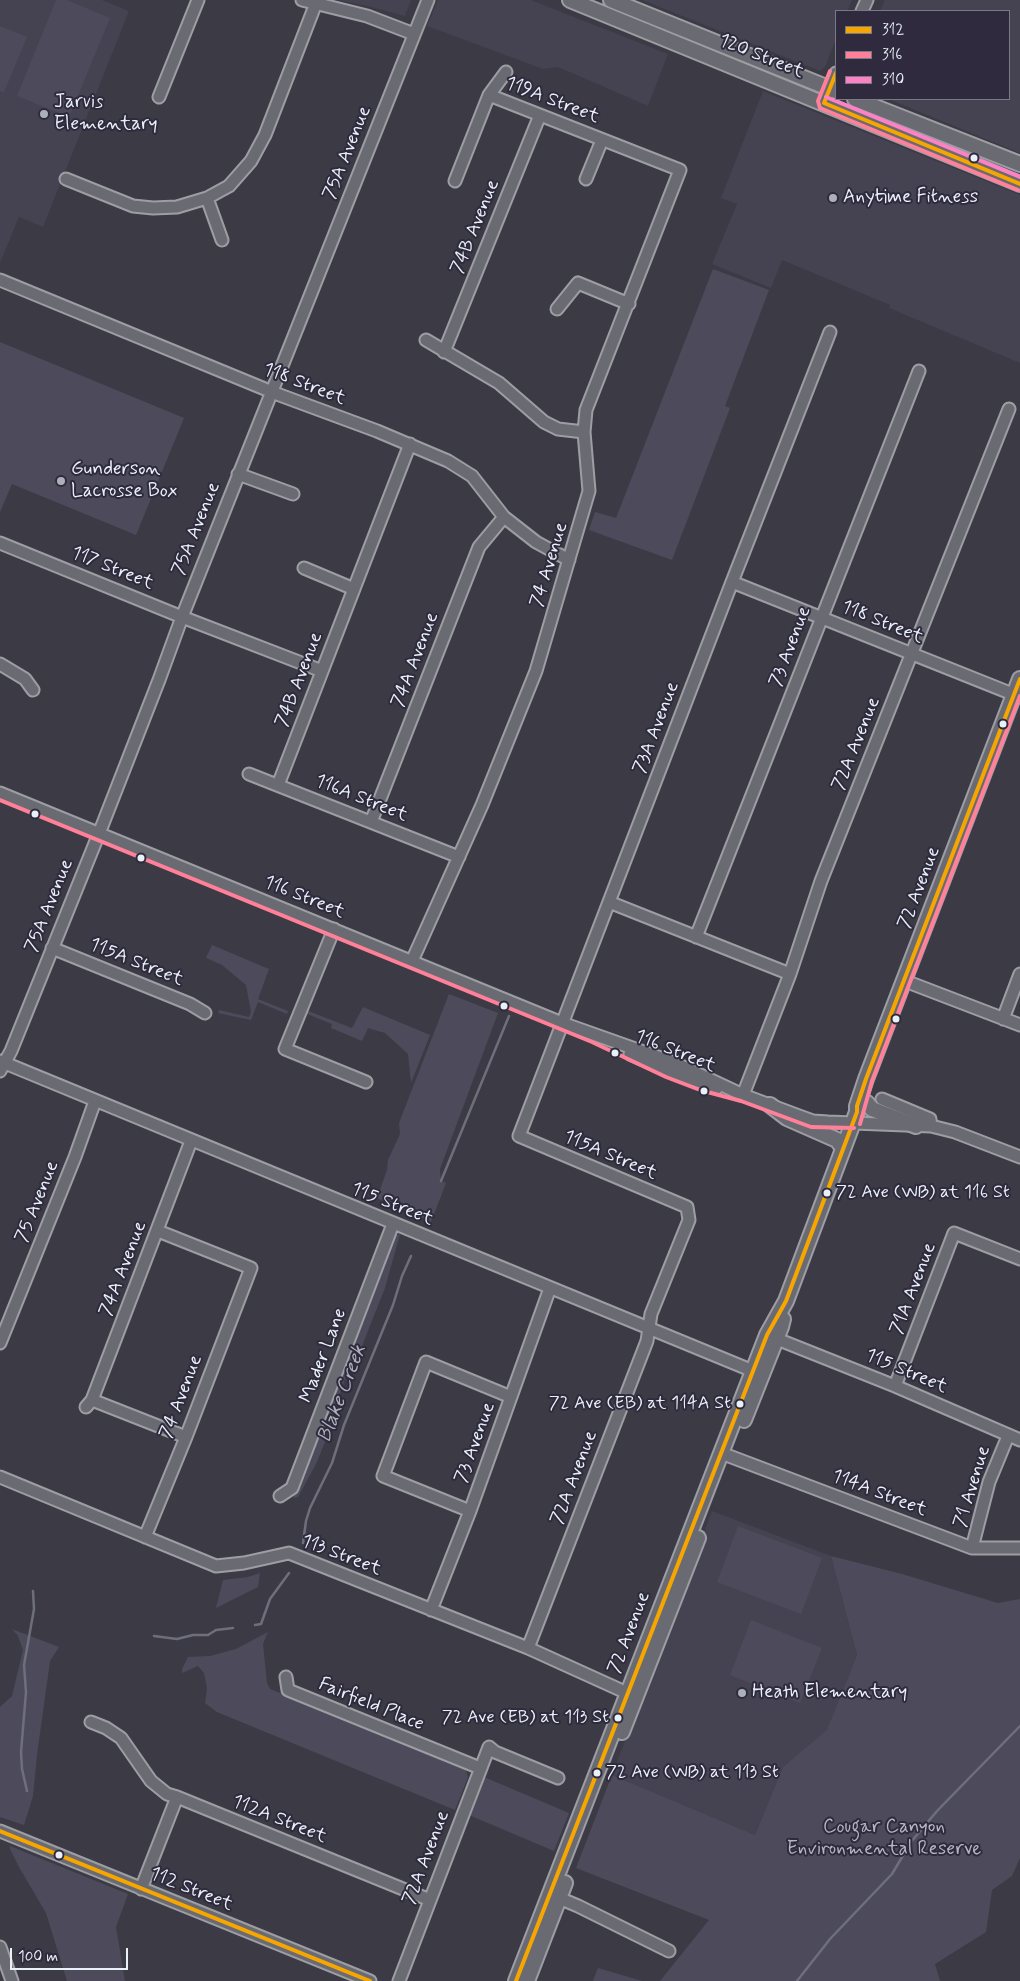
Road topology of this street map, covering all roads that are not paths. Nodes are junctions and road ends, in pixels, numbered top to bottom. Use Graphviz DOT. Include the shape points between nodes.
graph roads {
  1 [pos="198,0"];
  2 [pos="302,0"];
  3 [pos="428,0"];
  4 [pos="611,0"];
  5 [pos="574,1"];
  6 [pos="316,3"];
  7 [pos="640,12"];
  8 [pos="638,27"];
  9 [pos="414,34"];
  10 [pos="696,34"];
  11 [pos="506,72"];
  12 [pos="833,90"];
  13 [pos="489,95"];
  14 [pos="159,97"];
  15 [pos="858,100"];
  16 [pos="824,103"];
  17 [pos="540,115"];
  18 [pos="602,140"];
  19 [pos="1020,164"];
  20 [pos="680,170"];
  21 [pos="66,179"];
  22 [pos="586,179"];
  23 [pos="455,180"];
  24 [pos="1020,184"];
  25 [pos="208,198"];
  26 [pos="222,240"];
  27 [pos="0,280"];
  28 [pos="629,304"];
  29 [pos="557,309"];
  30 [pos="830,332"];
  31 [pos="426,340"];
  32 [pos="444,352"];
  33 [pos="919,371"];
  34 [pos="271,392"];
  35 [pos="1009,409"];
  36 [pos="584,432"];
  37 [pos="410,444"];
  38 [pos="238,474"];
  39 [pos="293,494"];
  40 [pos="504,517"];
  41 [pos="0,542"];
  42 [pos="569,560"];
  43 [pos="304,568"];
  44 [pos="732,582"];
  45 [pos="354,589"];
  46 [pos="182,617"];
  47 [pos="822,618"];
  48 [pos="911,654"];
  49 [pos="0,664"];
  50 [pos="322,671"];
  51 [pos="1020,679"];
  52 [pos="33,690"];
  53 [pos="1018,697"];
  54 [pos="250,774"];
  55 [pos="278,785"];
  56 [pos="0,793"];
  57 [pos="371,822"];
  58 [pos="99,833"];
  59 [pos="459,858"];
  60 [pos="609,902"];
  61 [pos="334,929"];
  62 [pos="696,936"];
  63 [pos="52,948"];
  64 [pos="412,961"];
  65 [pos="790,974"];
  66 [pos="1020,974"];
  67 [pos="912,984"];
  68 [pos="206,1014"];
  69 [pos="1003,1019"];
  70 [pos="562,1022"];
  71 [pos="1020,1025"];
  72 [pos="2,1065"];
  73 [pos="366,1082"];
  74 [pos="743,1095"];
  75 [pos="882,1099"];
  76 [pos="95,1101"];
  77 [pos="770,1105"];
  78 [pos="859,1112"];
  79 [pos="916,1126"];
  80 [pos="931,1126"];
  81 [pos="519,1136"];
  82 [pos="192,1141"];
  83 [pos="843,1148"];
  84 [pos="1020,1157"];
  85 [pos="687,1206"];
  86 [pos="393,1224"];
  87 [pos="158,1232"];
  88 [pos="1020,1259"];
  89 [pos="550,1288"];
  90 [pos="786,1301"];
  91 [pos="650,1329"];
  92 [pos="776,1339"];
  93 [pos="0,1343"];
  94 [pos="752,1371"];
  95 [pos="895,1386"];
  96 [pos="756,1392"];
  97 [pos="511,1397"];
  98 [pos="1008,1436"];
  99 [pos="186,1437"];
  100 [pos="1020,1440"];
  101 [pos="729,1456"];
  102 [pos="0,1477"];
  103 [pos="280,1496"];
  104 [pos="470,1511"];
  105 [pos="145,1537"];
  106 [pos="972,1548"];
  107 [pos="1020,1548"];
  108 [pos="431,1610"];
  109 [pos="528,1648"];
  110 [pos="286,1677"];
  111 [pos="631,1695"];
  112 [pos="91,1722"];
  113 [pos="480,1768"];
  114 [pos="558,1778"];
  115 [pos="177,1797"];
  116 [pos="0,1831"];
  117 [pos="141,1889"];
  118 [pos="559,1898"];
  119 [pos="430,1900"];
  120 [pos="0,1947"];
  121 [pos="669,1950"];
  122 [pos="12,1981"];
  123 [pos="370,1981"];
  124 [pos="399,1981"];
  125 [pos="516,1981"];
  126 [pos="527,1981"];
  1 -- 14 [label="street"];
  2 -- 6 [label="street"];
  3 -- 9 [label="street, 75A Avenue"];
  4 -- 7 [label="main road, 120 Street"];
  5 -- 7 [label="main road" via="591,3 631,17"];
  5 -- 8 [label="main road, 120 Street"];
  6 -- 9 [label="street" via="367,16"];
  6 -- 25 [label="street" via="265,135 251,161 229,186"];
  7 -- 10 [label="main road, 120 Street"];
  8 -- 10 [label="main road" via="644,26 685,42"];
  8 -- 16 [label="main road, 120 Street"];
  9 -- 34 [label="street, 75A Avenue"];
  10 -- 12 [label="main road, 120 Street"];
  11 -- 13 [label="street"];
  12 -- 16 [label="street"];
  13 -- 17 [label="street, 119A Street"];
  13 -- 23 [label="street"];
  15 -- 19 [label="main road"];
  16 -- 24 [label="main road, 120 Street"];
  17 -- 18 [label="street, 119A Street"];
  17 -- 32 [label="street, 74B Avenue"];
  18 -- 20 [label="street, 119A Street"];
  18 -- 22 [label="street, 119A Street"];
  20 -- 28 [label="street, 74 Avenue"];
  21 -- 25 [label="street" via="133,206 177,207"];
  25 -- 26 [label="street"];
  27 -- 34 [label="street, 118 Street"];
  28 -- 29 [label="street" via="578,284"];
  28 -- 36 [label="street, 74 Avenue" via="586,410"];
  30 -- 44 [label="street, 73A Avenue"];
  31 -- 32 [label="street"];
  32 -- 36 [label="street" via="500,383 544,422 558,429"];
  33 -- 47 [label="street, 73 Avenue"];
  34 -- 37 [label="street, 118 Street"];
  34 -- 38 [label="street, 75A Avenue"];
  35 -- 48 [label="street, 72A Avenue"];
  36 -- 42 [label="street, 74 Avenue" via="589,491"];
  37 -- 40 [label="street, 118 Street" via="448,460 472,476"];
  37 -- 45 [label="street, 74B Avenue"];
  38 -- 39 [label="street"];
  38 -- 46 [label="street, 75A Avenue"];
  40 -- 42 [label="street, 118 Street" via="536,542"];
  40 -- 57 [label="street, 74A Avenue" via="479,546"];
  41 -- 46 [label="street, 117 Street"];
  42 -- 59 [label="street, 74 Avenue" via="536,671"];
  43 -- 45 [label="street"];
  44 -- 47 [label="street, 118 Street"];
  44 -- 60 [label="street, 73A Avenue"];
  45 -- 50 [label="street, 74B Avenue"];
  46 -- 50 [label="street, 117 Street"];
  46 -- 58 [label="street, 75A Avenue"];
  47 -- 48 [label="street, 118 Street"];
  47 -- 62 [label="street, 73 Avenue"];
  48 -- 53 [label="street, 118 Street"];
  48 -- 65 [label="street, 72A Avenue" via="821,881"];
  49 -- 52 [label="street" via="25,679"];
  50 -- 55 [label="street, 74B Avenue"];
  51 -- 53 [label="main road, 72 Avenue"];
  53 -- 67 [label="main road, 72 Avenue"];
  53 -- 78 [label="main road, 72 Avenue" via="870,1070 857,1106"];
  54 -- 55 [label="street, 116A Street"];
  55 -- 57 [label="street, 116A Street"];
  56 -- 58 [label="street, 116 Street"];
  57 -- 59 [label="street, 116A Street"];
  58 -- 61 [label="street, 116 Street"];
  58 -- 63 [label="street, 75A Avenue"];
  59 -- 64 [label="street, 74 Avenue"];
  60 -- 62 [label="street"];
  60 -- 70 [label="street, 73A Avenue"];
  61 -- 64 [label="street, 116 Street"];
  61 -- 73 [label="street" via="285,1049"];
  62 -- 65 [label="street"];
  63 -- 68 [label="street, 115A Street" via="190,1004"];
  63 -- 72 [label="street, 75A Avenue" via="11,1051"];
  64 -- 70 [label="street, 116 Street"];
  65 -- 74 [label="street, 72A Avenue"];
  66 -- 69 [label="street"];
  67 -- 69 [label="street"];
  67 -- 78 [label="main road, 72 Avenue"];
  69 -- 71 [label="street"];
  70 -- 74 [label="street, 116 Street" via="669,1071"];
  70 -- 81 [label="street, 73A Avenue"];
  72 -- 76 [label="street, 115 Street"];
  74 -- 77 [label="street, 116 Street"];
  75 -- 80 [label="street, 116 Street" via="930,1119"];
  76 -- 82 [label="street, 115 Street"];
  76 -- 93 [label="street, 75 Avenue"];
  77 -- 78 [label="street, 116 Street" via="813,1121"];
  77 -- 83 [label="main road" via="787,1118 837,1140"];
  78 -- 79 [label="street, 116 Street"];
  78 -- 79 [label="main road" via="872,1109"];
  78 -- 83 [label="main road, 72 Avenue"];
  79 -- 80 [label="street, 116 Street"];
  80 -- 84 [label="street, 116 Street"];
  81 -- 85 [label="street, 115A Street"];
  82 -- 86 [label="street, 115 Street"];
  82 -- 87 [label="street, 74A Avenue"];
  83 -- 90 [label="main road, 72 Avenue"];
  85 -- 91 [label="street, 72A Avenue" via="689,1220 651,1314"];
  86 -- 89 [label="street, 115 Street"];
  86 -- 103 [label="street, Mader Lane" via="292,1488"];
  87 -- 99 [label="street, 74 Avenue" via="250,1268"];
  87 -- 99 [label="street, 74A Avenue" via="89,1404"];
  88 -- 95 [label="street, 71A Avenue" via="954,1233"];
  89 -- 91 [label="street, 115 Street"];
  89 -- 97 [label="street, 73 Avenue"];
  90 -- 92 [label="main road, 72 Avenue"];
  90 -- 94 [label="main road, 72 Avenue"];
  91 -- 94 [label="street, 115 Street"];
  91 -- 109 [label="street, 72A Avenue"];
  92 -- 95 [label="street, 115 Street"];
  92 -- 96 [label="main road, 72 Avenue"];
  94 -- 96 [label="street"];
  94 -- 111 [label="main road, 72 Avenue"];
  95 -- 98 [label="street, 115 Street"];
  96 -- 101 [label="main road, 72 Avenue"];
  97 -- 104 [label="street, 73 Avenue"];
  97 -- 104 [label="street" via="426,1362 383,1476"];
  98 -- 100 [label="street, 115 Street"];
  98 -- 106 [label="street, 71 Avenue" via="989,1482"];
  99 -- 105 [label="street, 74 Avenue"];
  101 -- 106 [label="street, 114A Street"];
  101 -- 111 [label="main road, 72 Avenue"];
  102 -- 105 [label="street, 113 Street"];
  104 -- 108 [label="street, 73 Avenue"];
  105 -- 108 [label="street, 113 Street" via="216,1566 289,1553"];
  106 -- 107 [label="street, 114A Street"];
  108 -- 109 [label="street, 113 Street"];
  109 -- 111 [label="street, 113 Street"];
  110 -- 113 [label="street, Fairfield Place" via="288,1690"];
  111 -- 118 [label="main road, 72 Avenue"];
  111 -- 125 [label="main road, 72 Avenue"];
  112 -- 115 [label="street, 112A Street" via="135,1748 159,1788"];
  113 -- 114 [label="street, 72A Avenue" via="488,1747"];
  113 -- 119 [label="street, 72A Avenue"];
  115 -- 117 [label="street"];
  115 -- 119 [label="street, 112A Street"];
  116 -- 117 [label="street, 112 Street"];
  117 -- 123 [label="street, 112 Street"];
  118 -- 121 [label="street"];
  118 -- 126 [label="main road, 72 Avenue"];
  119 -- 124 [label="street, 72A Avenue"];
  120 -- 122 [label="street"];
}
